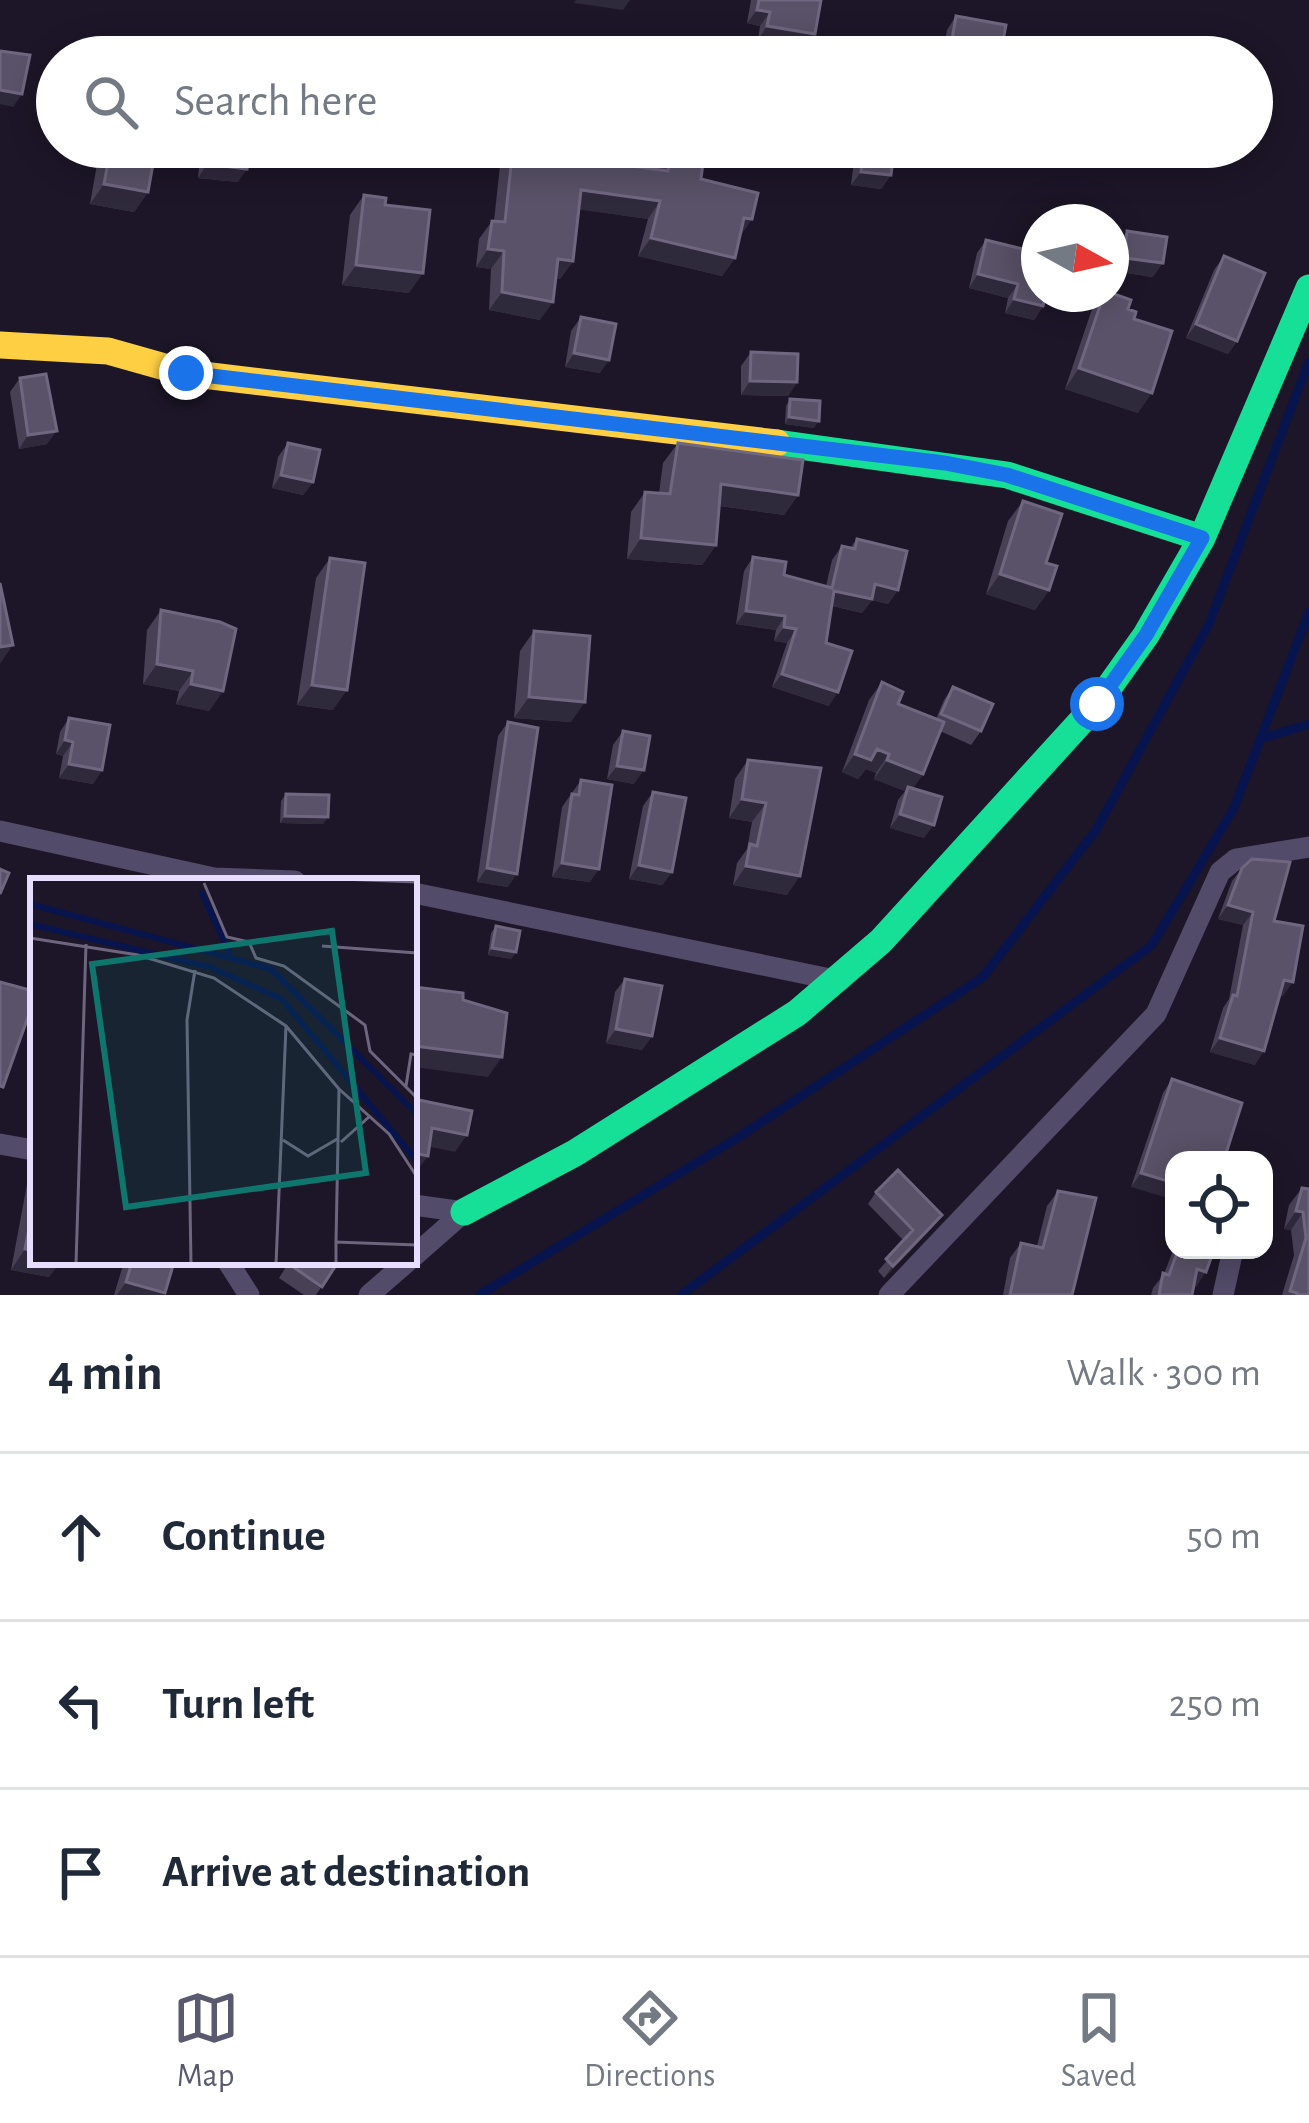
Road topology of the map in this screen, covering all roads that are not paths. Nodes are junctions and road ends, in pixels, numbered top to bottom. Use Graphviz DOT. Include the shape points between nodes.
graph roads {
  1 [pos="1309,288"];
  2 [pos="0,345"];
  3 [pos="1202,538"];
  4 [pos="0,831"];
  5 [pos="1309,847"];
  6 [pos="221,878"];
  7 [pos="417,894"];
  8 [pos="840,981"];
  9 [pos="0,1144"];
  10 [pos="30,1149"];
  11 [pos="417,1205"];
  12 [pos="464,1212"];
  13 [pos="417,1253"];
  14 [pos="1231,1259"];
  15 [pos="230,1265"];
  16 [pos="404,1265"];
  17 [pos="249,1295"];
  18 [pos="369,1295"];
  19 [pos="889,1295"];
  20 [pos="1223,1295"];
  1 -- 3 [label="street"];
  2 -- 3 [label="street" via="108,351 186,373 945,463"];
  3 -- 8 [label="street" via="1097,704"];
  4 -- 6 [label="street"];
  5 -- 19 [label="street" via="1236,859 1220,872 1156,1014"];
  7 -- 8 [label="street"];
  8 -- 12 [label="street" via="575,1153"];
  9 -- 10 [label="street"];
  11 -- 12 [label="street"];
  12 -- 13 [label="street"];
  14 -- 20 [label="street"];
  15 -- 17 [label="street"];
  16 -- 18 [label="street"];
}
